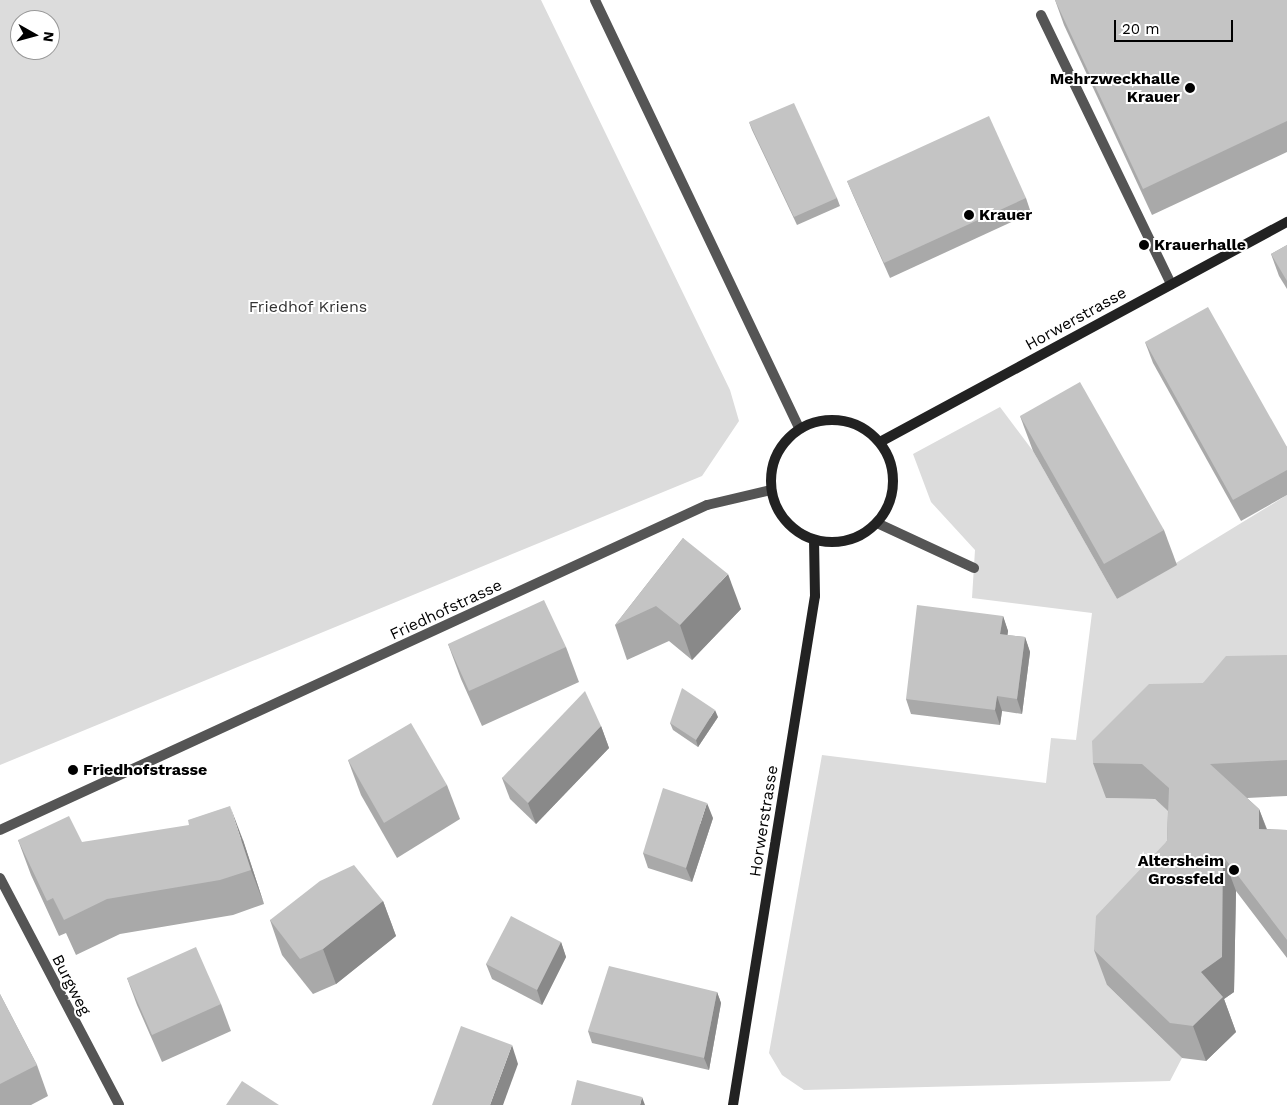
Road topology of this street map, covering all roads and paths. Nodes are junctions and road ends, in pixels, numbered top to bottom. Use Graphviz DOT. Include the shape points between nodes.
graph roads {
  1 [pos="595,0"];
  2 [pos="1041,15"];
  3 [pos="1287,222"];
  4 [pos="1171,284"];
  5 [pos="799,428"];
  6 [pos="880,442"];
  7 [pos="770,490"];
  8 [pos="877,523"];
  9 [pos="814,540"];
  10 [pos="974,568"];
  11 [pos="0,830"];
  12 [pos="0,878"];
  13 [pos="119,1105"];
  14 [pos="733,1105"];
  1 -- 5 [label="street"];
  2 -- 4 [label="street"];
  3 -- 4 [label="street, Horwerstrasse"];
  4 -- 6 [label="street, Horwerstrasse"];
  5 -- 6 [label="street" via="838,419 868,431"];
  5 -- 7 [label="street" via="782,445 772,466"];
  6 -- 8 [label="street" via="890,461 894,483 889,505"];
  7 -- 9 [label="street" via="778,512 794,530"];
  7 -- 11 [label="street, Friedhofstrasse" via="707,505"];
  8 -- 9 [label="street" via="859,536 837,542"];
  8 -- 10 [label="street"];
  9 -- 14 [label="street, Horwerstrasse" via="815,596"];
  12 -- 13 [label="street, Burgweg"];
}
